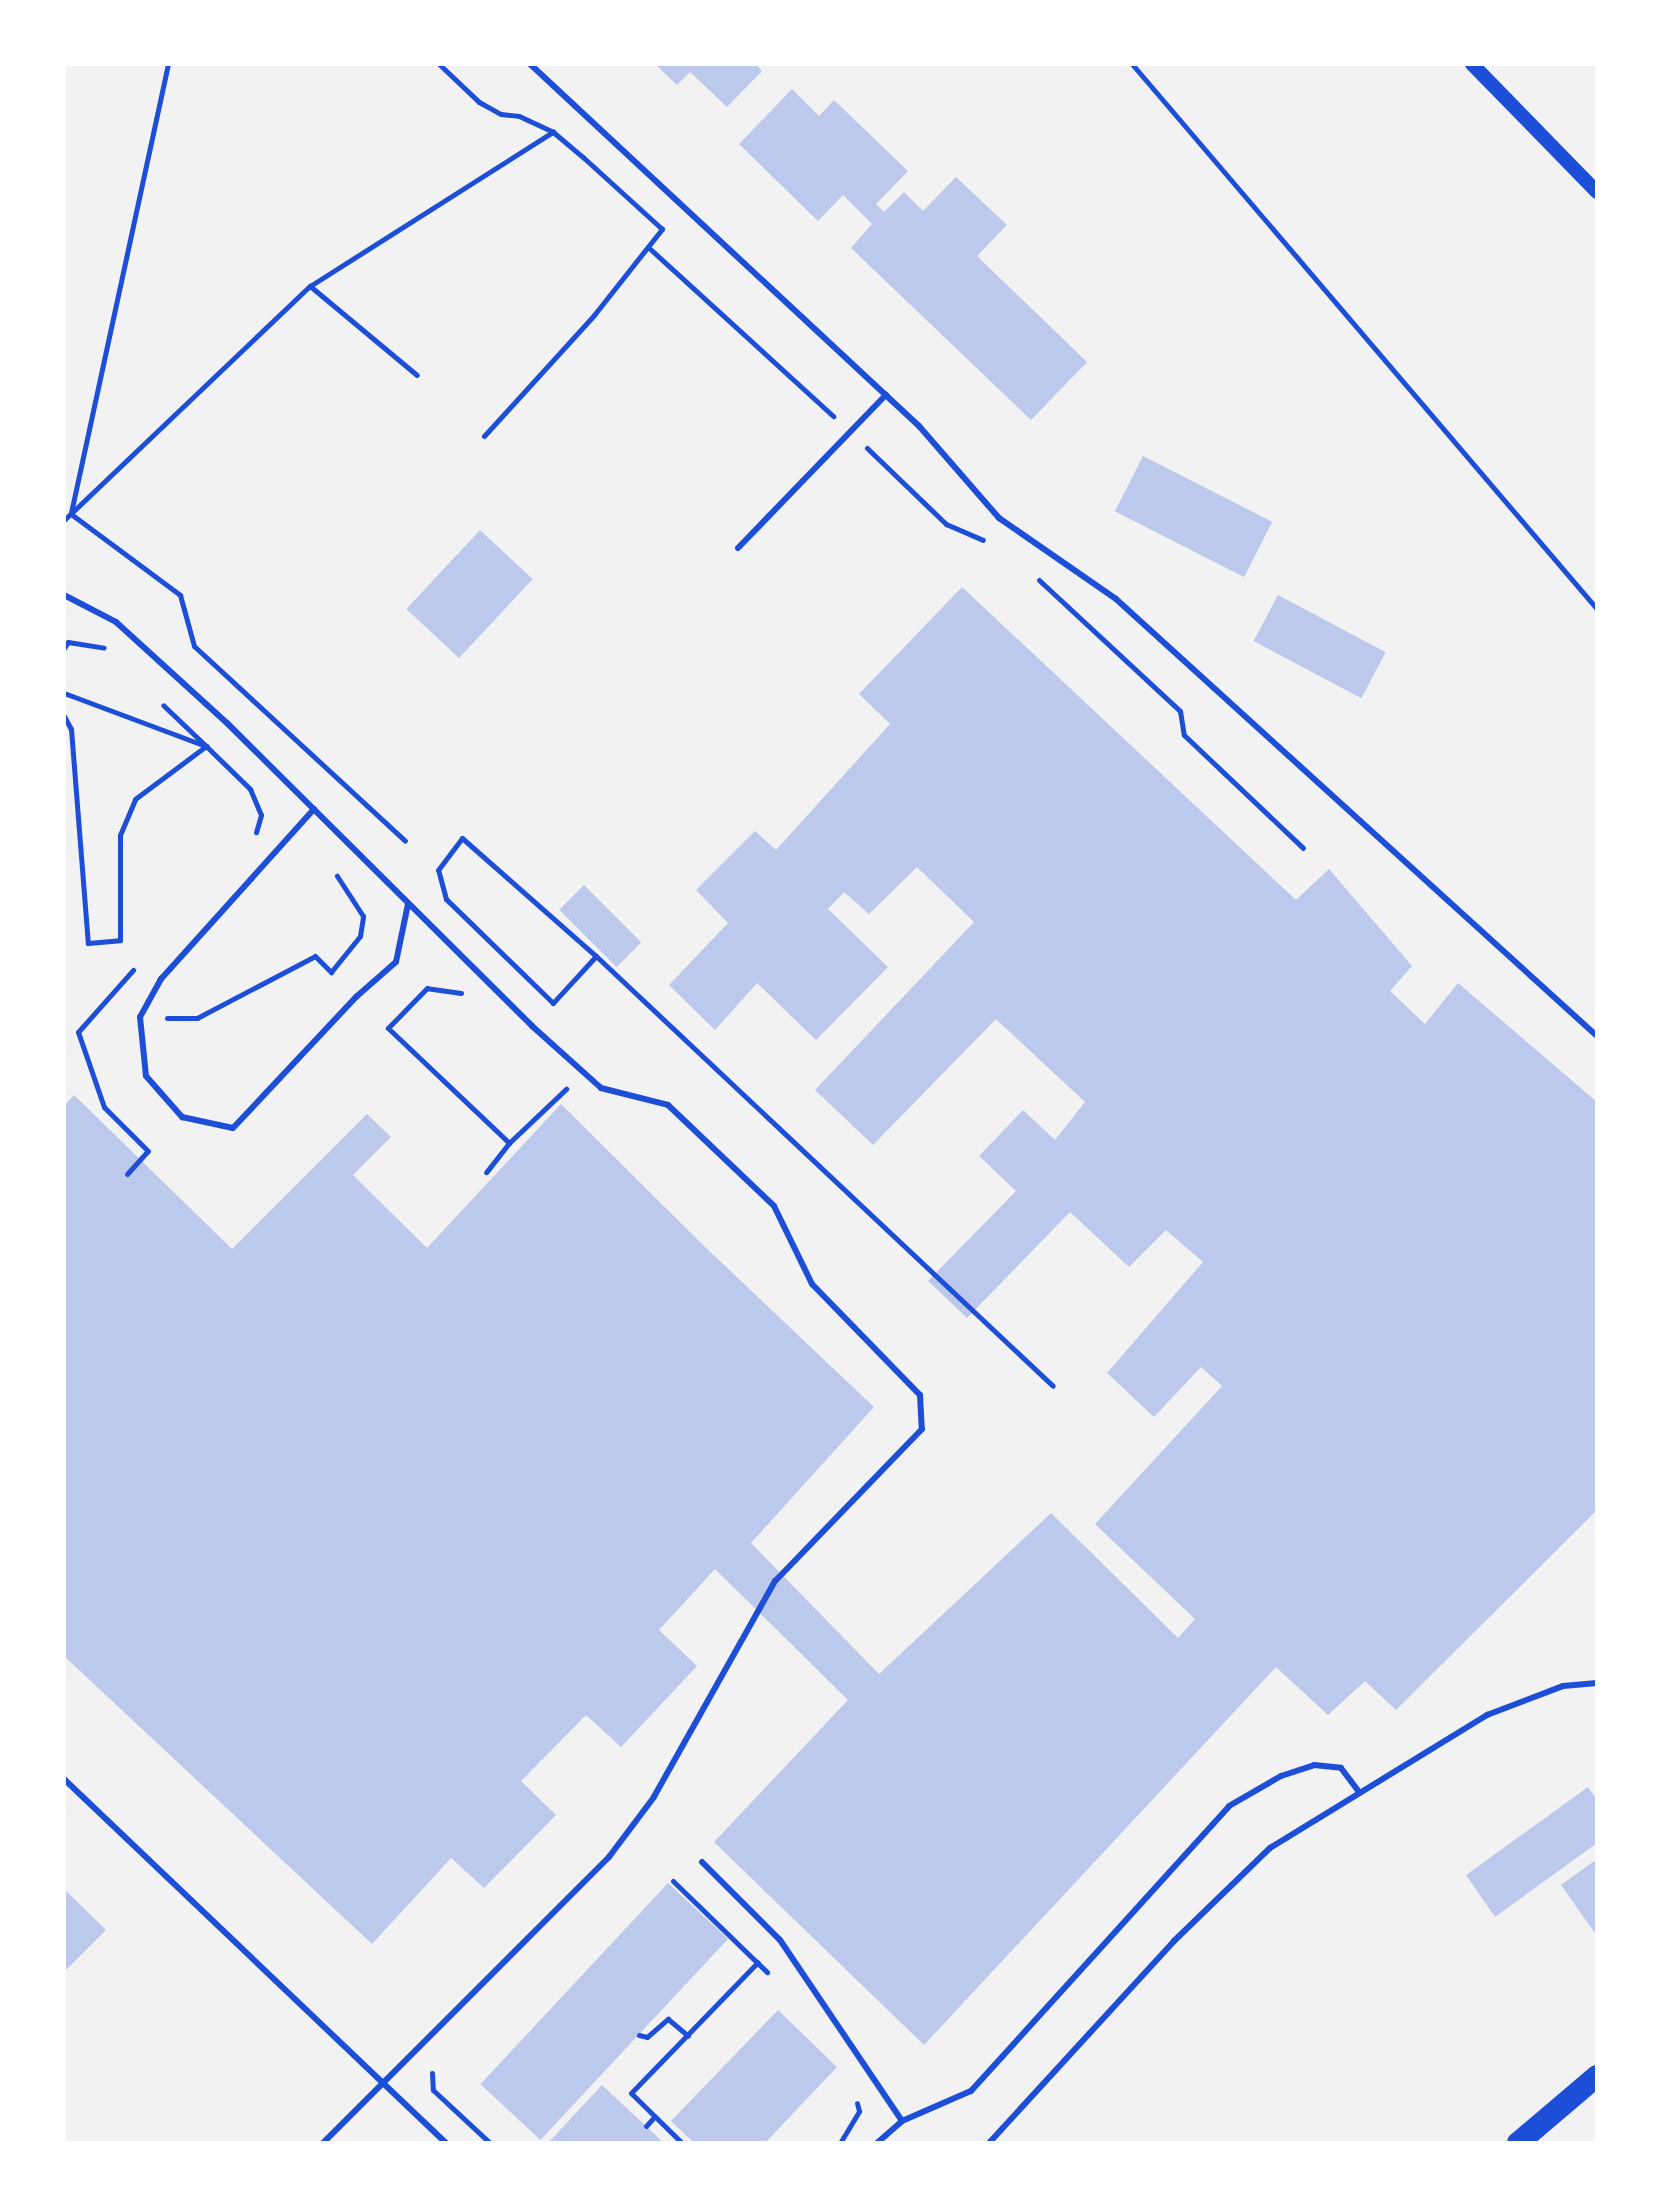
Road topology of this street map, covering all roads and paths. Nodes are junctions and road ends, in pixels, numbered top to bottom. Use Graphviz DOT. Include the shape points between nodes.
graph roads {
  1 [pos="168,64"];
  2 [pos="439,64"];
  3 [pos="530,64"];
  4 [pos="1132,64"];
  5 [pos="1472,64"];
  6 [pos="553,132"];
  7 [pos="1597,192"];
  8 [pos="648,247"];
  9 [pos="310,286"];
  10 [pos="417,375"];
  11 [pos="886,395"];
  12 [pos="850,432"];
  13 [pos="484,436"];
  14 [pos="71,514"];
  15 [pos="64,520"];
  16 [pos="993,545"];
  17 [pos="738,548"];
  18 [pos="1029,571"];
  19 [pos="64,595"];
  20 [pos="1597,609"];
  21 [pos="64,648"];
  22 [pos="114,658"];
  23 [pos="64,693"];
  24 [pos="160,702"];
  25 [pos="64,716"];
  26 [pos="206,746"];
  27 [pos="314,809"];
  28 [pos="405,841"];
  29 [pos="1303,848"];
  30 [pos="337,876"];
  31 [pos="408,904"];
  32 [pos="596,956"];
  33 [pos="471,1002"];
  34 [pos="154,1018"];
  35 [pos="1597,1036"];
  36 [pos="557,1080"];
  37 [pos="509,1143"];
  38 [pos="486,1172"];
  39 [pos="1053,1386"];
  40 [pos="1597,1683"];
  41 [pos="64,1779"];
  42 [pos="1360,1793"];
  43 [pos="702,1862"];
  44 [pos="673,1881"];
  45 [pos="758,1962"];
  46 [pos="778,1981"];
  47 [pos="639,2035"];
  48 [pos="688,2036"];
  49 [pos="434,2066"];
  50 [pos="1597,2076"];
  51 [pos="383,2082"];
  52 [pos="855,2097"];
  53 [pos="655,2116"];
  54 [pos="902,2121"];
  55 [pos="646,2126"];
  56 [pos="323,2143"];
  57 [pos="446,2143"];
  58 [pos="490,2143"];
  59 [pos="682,2143"];
  60 [pos="840,2143"];
  61 [pos="877,2143"];
  62 [pos="989,2143"];
  63 [pos="1518,2143"];
  1 -- 14 [label="path"];
  2 -- 6 [label="path" via="479,102"];
  3 -- 11 [label="lane"];
  4 -- 20 [label="path"];
  5 -- 7 [label="street"];
  6 -- 8 [label="path" via="662,229"];
  6 -- 9 [label="path"];
  8 -- 12 [label="path"];
  8 -- 13 [label="path"];
  9 -- 10 [label="path"];
  9 -- 14 [label="path"];
  11 -- 12 [label="lane"];
  11 -- 35 [label="lane" via="999,518 1116,599"];
  12 -- 16 [label="path" via="946,524"];
  12 -- 17 [label="lane"];
  14 -- 15 [label="path"];
  14 -- 28 [label="path" via="180,595 194,646"];
  18 -- 29 [label="path" via="1180,711 1184,735"];
  19 -- 27 [label="lane" via="116,622"];
  21 -- 22 [label="path" via="68,642 102,647"];
  23 -- 26 [label="path"];
  24 -- 26 [label="path"];
  25 -- 26 [label="path" via="71,729 88,943 120,940 120,835 135,799"];
  27 -- 31 [label="lane"];
  27 -- 31 [label="lane" via="161,979 140,1017 146,1076 182,1117 233,1128 356,997 396,962"];
  30 -- 34 [label="path" via="363,916 360,936 331,972 315,956 197,1018"];
  31 -- 51 [label="lane" via="601,1088 668,1105 774,1206 812,1284 920,1395 922,1429 775,1581 654,1797 609,1857"];
  32 -- 32 [label="path" via="462,838 438,870 446,899 553,1003"];
  32 -- 39 [label="path"];
  33 -- 37 [label="path" via="459,992 427,988 388,1028"];
  36 -- 37 [label="path" via="567,1090"];
  37 -- 38 [label="path"];
  40 -- 42 [label="lane" via="1563,1686 1487,1715"];
  41 -- 51 [label="lane"];
  42 -- 54 [label="lane" via="1341,1768 1314,1765 1281,1776 1229,1806 971,2091"];
  42 -- 62 [label="lane" via="1270,1848 1174,1941"];
  43 -- 54 [label="lane" via="780,1940"];
  44 -- 45 [label="path"];
  45 -- 46 [label="path"];
  45 -- 48 [label="path"];
  47 -- 48 [label="path" via="647,2037 668,2019"];
  48 -- 53 [label="path" via="631,2093"];
  49 -- 58 [label="path" via="433,2090"];
  50 -- 63 [label="highway"];
  51 -- 56 [label="lane"];
  51 -- 57 [label="lane"];
  52 -- 60 [label="path" via="859,2111"];
  53 -- 55 [label="path"];
  53 -- 59 [label="path"];
  54 -- 61 [label="lane"];
}
